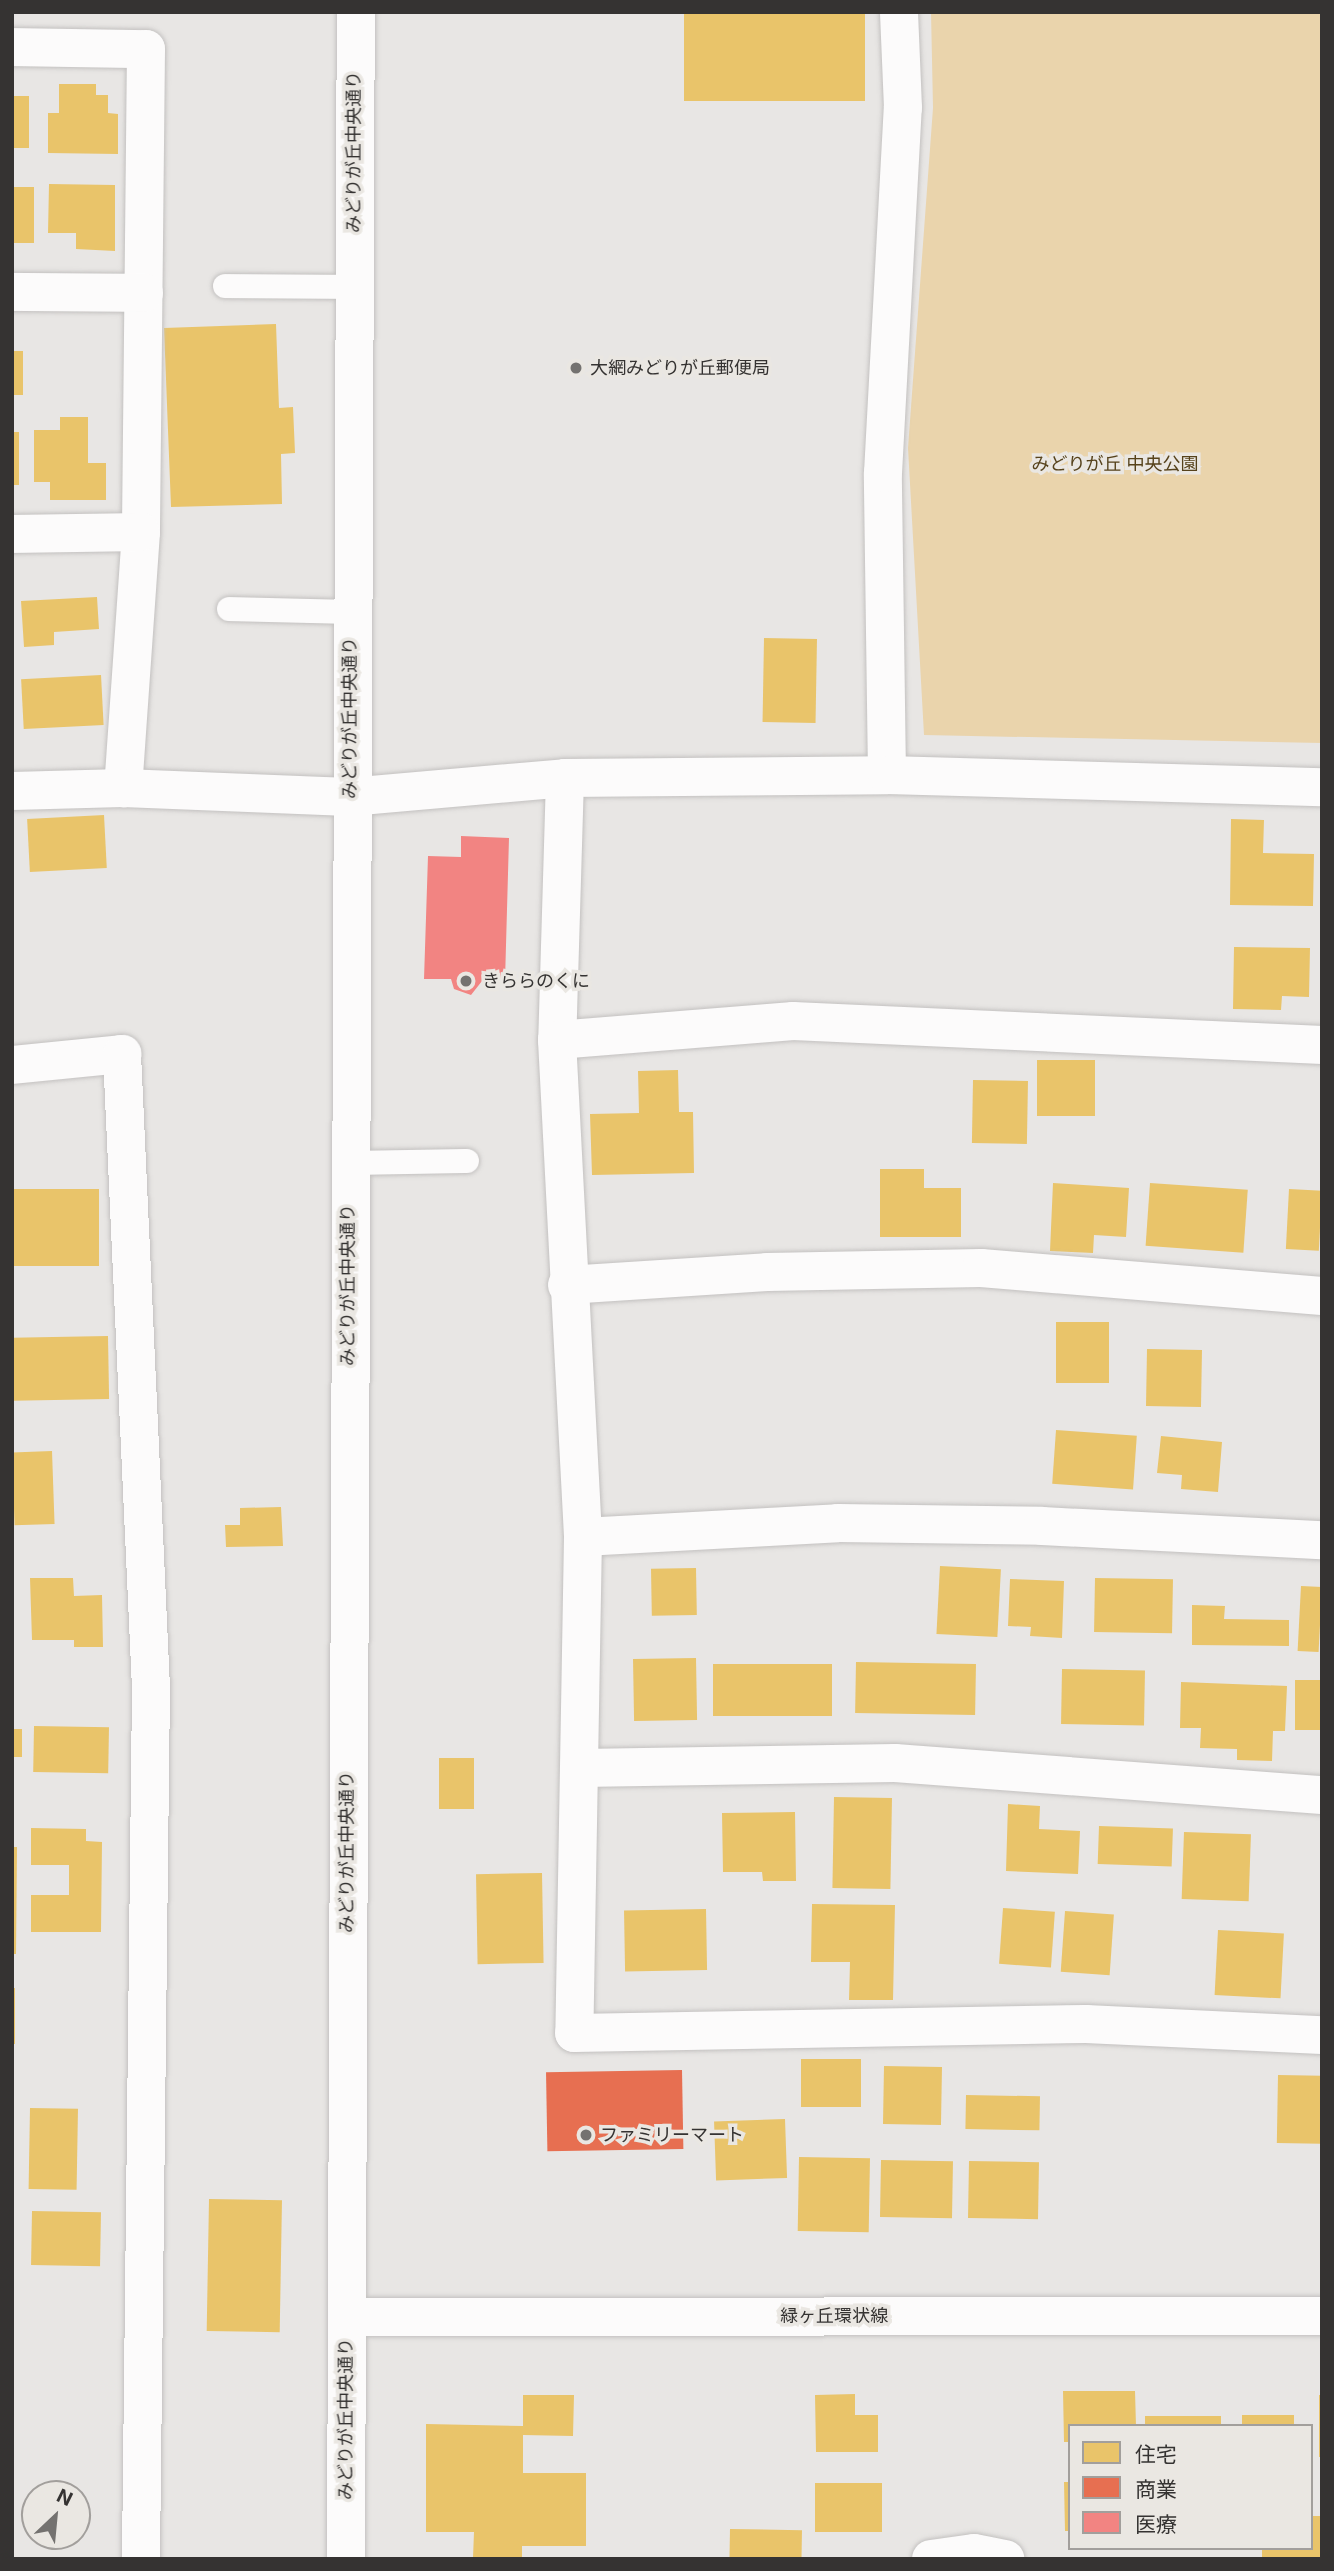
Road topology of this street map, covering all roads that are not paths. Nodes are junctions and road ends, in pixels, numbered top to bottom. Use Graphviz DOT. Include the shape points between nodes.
graph roads {
  1 [pos="355,12"];
  2 [pos="899,12"];
  3 [pos="12,47"];
  4 [pos="225,286"];
  5 [pos="353,287"];
  6 [pos="12,292"];
  7 [pos="144,293"];
  8 [pos="141,531"];
  9 [pos="12,534"];
  10 [pos="229,609"];
  11 [pos="351,612"];
  12 [pos="887,775"];
  13 [pos="565,778"];
  14 [pos="1322,787"];
  15 [pos="123,789"];
  16 [pos="12,791"];
  17 [pos="349,797"];
  18 [pos="556,1040"];
  19 [pos="1322,1045"];
  20 [pos="12,1065"];
  21 [pos="467,1161"];
  22 [pos="349,1163"];
  23 [pos="567,1285"];
  24 [pos="1322,1296"];
  25 [pos="583,1537"];
  26 [pos="1322,1540"];
  27 [pos="581,1768"];
  28 [pos="1322,1795"];
  29 [pos="1322,2035"];
  30 [pos="1322,2316"];
  31 [pos="347,2317"];
  32 [pos="141,2559"];
  33 [pos="346,2559"];
  34 [pos="931,2559"];
  35 [pos="1005,2559"];
  1 -- 5 [label="street, みどりが丘中央通り"];
  2 -- 12 [label="street" via="903,108 883,473"];
  3 -- 7 [label="street" via="146,49"];
  4 -- 5 [label="lane"];
  5 -- 11 [label="street, みどりが丘中央通り"];
  6 -- 7 [label="street"];
  7 -- 8 [label="street"];
  8 -- 9 [label="street"];
  8 -- 15 [label="street"];
  10 -- 11 [label="lane"];
  11 -- 17 [label="street, みどりが丘中央通り"];
  12 -- 13 [label="street"];
  12 -- 14 [label="street"];
  13 -- 17 [label="street"];
  13 -- 18 [label="street"];
  15 -- 16 [label="street"];
  15 -- 17 [label="street"];
  17 -- 22 [label="street, みどりが丘中央通り"];
  18 -- 19 [label="street" via="793,1021"];
  18 -- 23 [label="street"];
  20 -- 32 [label="street" via="122,1054 151,1688"];
  21 -- 22 [label="lane"];
  22 -- 31 [label="street, みどりが丘中央通り"];
  23 -- 24 [label="street" via="767,1272 981,1268"];
  23 -- 25 [label="street"];
  25 -- 26 [label="street" via="838,1523 1042,1526"];
  25 -- 27 [label="street"];
  27 -- 28 [label="street" via="895,1763"];
  27 -- 29 [label="street" via="574,2033 1086,2024"];
  30 -- 31 [label="street, 緑ヶ丘環状線"];
  31 -- 33 [label="street, みどりが丘中央通り"];
  34 -- 35 [label="street" via="974,2553"];
}
